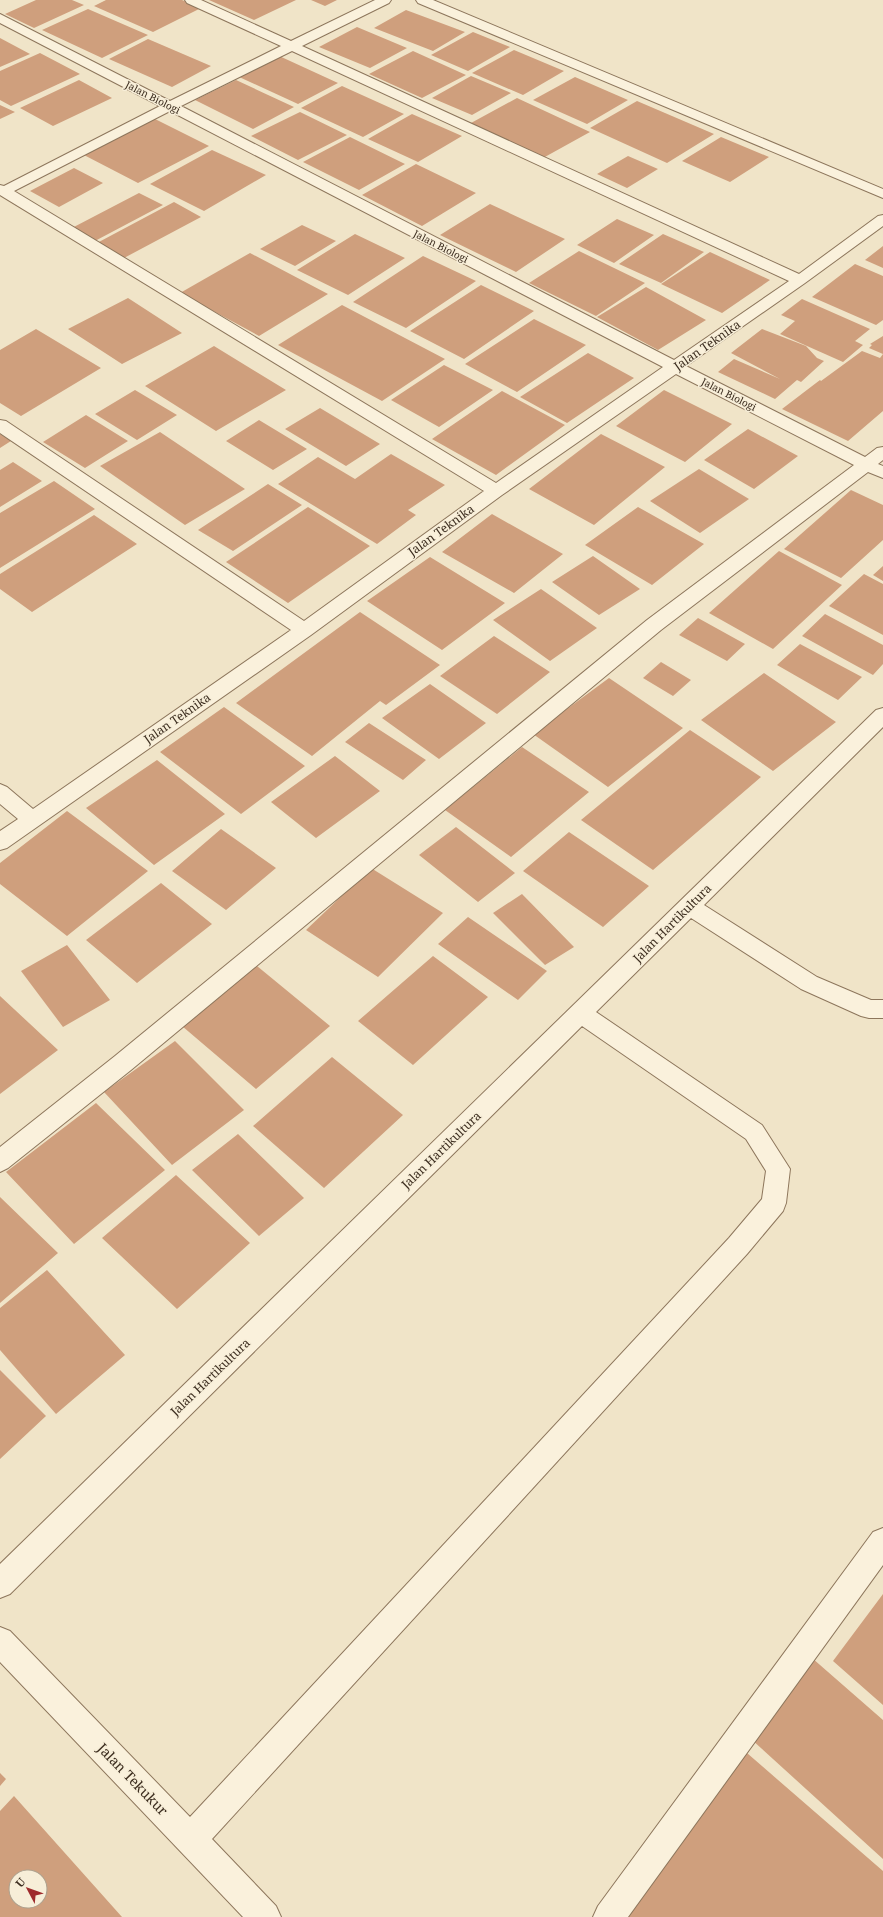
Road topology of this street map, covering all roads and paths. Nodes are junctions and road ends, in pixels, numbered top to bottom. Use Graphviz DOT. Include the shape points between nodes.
graph roads {
  1 [pos="191,0"];
  2 [pos="386,0"];
  3 [pos="422,0"];
  4 [pos="0,18"];
  5 [pos="291,47"];
  6 [pos="170,106"];
  7 [pos="2,190"];
  8 [pos="883,194"];
  9 [pos="883,219"];
  10 [pos="800,280"];
  11 [pos="675,367"];
  12 [pos="0,425"];
  13 [pos="878,463"];
  14 [pos="496,491"];
  15 [pos="304,630"];
  16 [pos="883,715"];
  17 [pos="0,792"];
  18 [pos="31,819"];
  19 [pos="0,842"];
  20 [pos="689,906"];
  21 [pos="883,1009"];
  22 [pos="580,1013"];
  23 [pos="0,1161"];
  24 [pos="883,1542"];
  25 [pos="4,1571"];
  26 [pos="0,1641"];
  27 [pos="191,1839"];
  28 [pos="265,1917"];
  29 [pos="609,1917"];
  1 -- 5 [label="street"];
  2 -- 5 [label="street"];
  3 -- 8 [label="street"];
  4 -- 6 [label="street, Jalan Biologi"];
  5 -- 6 [label="street"];
  5 -- 10 [label="street"];
  6 -- 7 [label="street"];
  6 -- 11 [label="street, Jalan Biologi"];
  7 -- 14 [label="street"];
  9 -- 10 [label="street, Jalan Teknika"];
  10 -- 11 [label="street, Jalan Teknika"];
  11 -- 13 [label="street, Jalan Biologi"];
  11 -- 14 [label="street, Jalan Teknika"];
  12 -- 15 [label="street"];
  13 -- 23 [label="street" via="654,625 123,1063"];
  14 -- 15 [label="street, Jalan Teknika"];
  15 -- 18 [label="street, Jalan Teknika"];
  16 -- 20 [label="street, Jalan Hartikultura"];
  17 -- 18 [label="street"];
  18 -- 19 [label="street, Jalan Teknika"];
  20 -- 21 [label="street" via="810,983 869,1009"];
  20 -- 22 [label="street, Jalan Hartikultura"];
  22 -- 25 [label="street, Jalan Hartikultura"];
  22 -- 27 [label="street" via="754,1132 778,1168 774,1203 732,1252"];
  24 -- 29 [label="street"];
  26 -- 27 [label="street, Jalan Tekukur"];
  27 -- 28 [label="street, Jalan Tekukur"];
}
